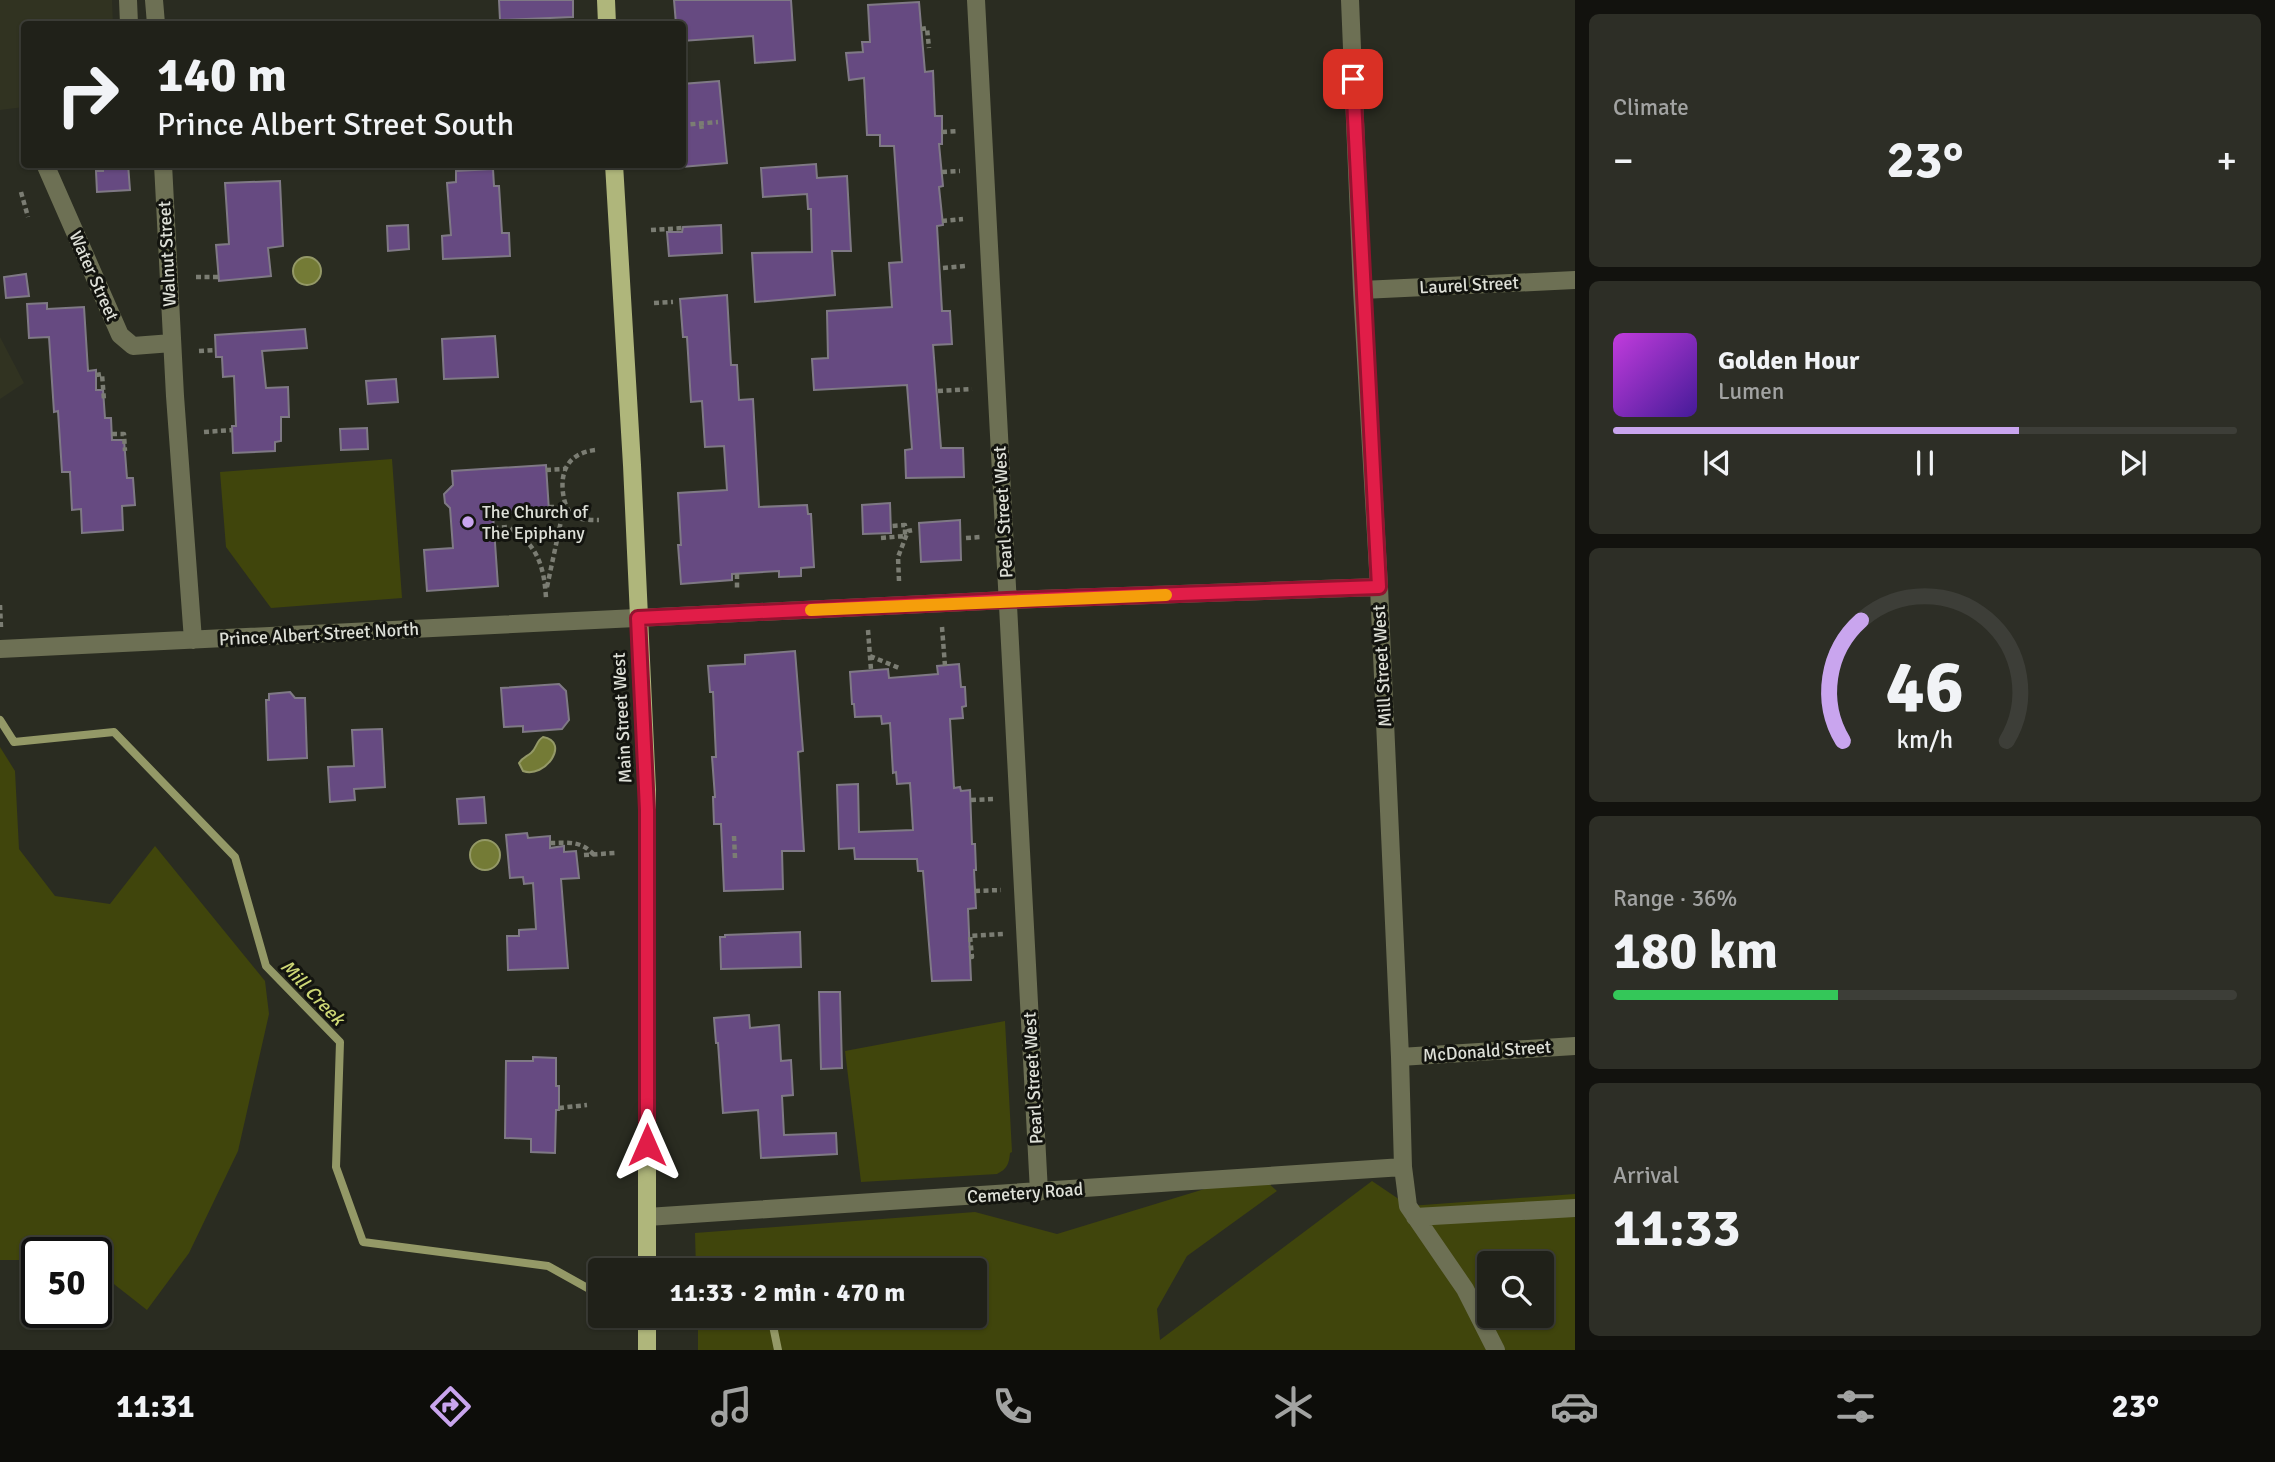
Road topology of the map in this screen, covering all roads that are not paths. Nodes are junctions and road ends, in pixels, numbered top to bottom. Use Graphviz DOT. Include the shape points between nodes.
graph roads {
  1 [pos="128,0"];
  2 [pos="154,0"];
  3 [pos="606,0"];
  4 [pos="976,0"];
  5 [pos="1350,0"];
  6 [pos="129,21"];
  7 [pos="156,21"];
  8 [pos="607,21"];
  9 [pos="48,168"];
  10 [pos="163,168"];
  11 [pos="614,168"];
  12 [pos="1575,280"];
  13 [pos="1362,290"];
  14 [pos="172,343"];
  15 [pos="1379,587"];
  16 [pos="1007,600"];
  17 [pos="638,618"];
  18 [pos="193,640"];
  19 [pos="0,649"];
  20 [pos="1575,1046"];
  21 [pos="1400,1057"];
  22 [pos="1403,1167"];
  23 [pos="1039,1192"];
  24 [pos="1575,1208"];
  25 [pos="1411,1212"];
  26 [pos="647,1217"];
  27 [pos="647,1258"];
  28 [pos="647,1328"];
  29 [pos="647,1350"];
  30 [pos="1496,1350"];
  1 -- 6 [label="street"];
  2 -- 7 [label="street"];
  3 -- 8 [label="main road"];
  4 -- 16 [label="street, Pearl Street West"];
  5 -- 13 [label="street, Mill Street West"];
  9 -- 14 [label="street, Water Street" via="120,335 133,346"];
  10 -- 14 [label="street, Walnut Street"];
  11 -- 17 [label="main road, Main Street West"];
  12 -- 13 [label="street, Laurel Street"];
  13 -- 15 [label="street, Mill Street West"];
  14 -- 18 [label="street, Walnut Street"];
  15 -- 16 [label="street, Prince Albert Street North"];
  15 -- 21 [label="street, Mill Street West"];
  16 -- 17 [label="street, Prince Albert Street North"];
  16 -- 23 [label="street, Pearl Street West"];
  17 -- 18 [label="street, Prince Albert Street North"];
  17 -- 26 [label="main road, Main Street West" via="647,790"];
  18 -- 19 [label="street, Prince Albert Street North"];
  20 -- 21 [label="street, McDonald Street"];
  21 -- 22 [label="street, Mill Street West"];
  22 -- 23 [label="street, Cemetery Road"];
  22 -- 25 [label="street, Mill Street West"];
  23 -- 26 [label="street, Cemetery Road"];
  24 -- 25 [label="street"];
  25 -- 30 [label="street" via="1465,1289"];
  26 -- 27 [label="main road, Main Street West"];
  28 -- 29 [label="main road"];
}
